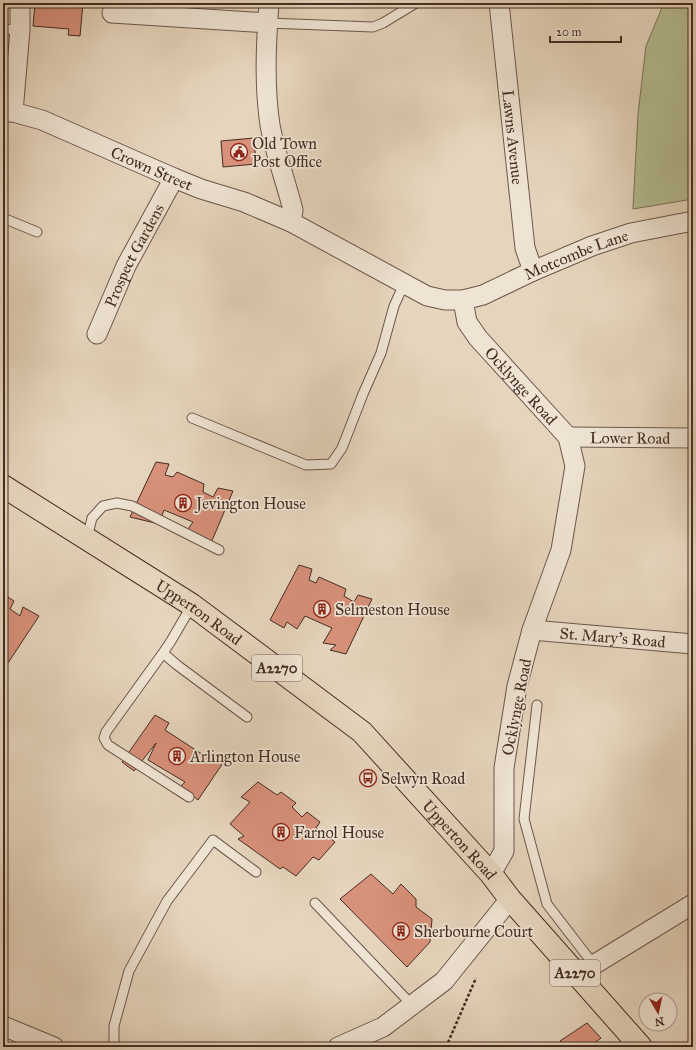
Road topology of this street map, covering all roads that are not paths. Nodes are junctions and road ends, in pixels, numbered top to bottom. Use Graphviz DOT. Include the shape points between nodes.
graph roads {
  1 [pos="20,3"];
  2 [pos="269,3"];
  3 [pos="416,3"];
  4 [pos="499,3"];
  5 [pos="112,12"];
  6 [pos="268,23"];
  7 [pos="11,29"];
  8 [pos="8,112"];
  9 [pos="174,178"];
  10 [pos="3,218"];
  11 [pos="693,220"];
  12 [pos="291,222"];
  13 [pos="37,232"];
  14 [pos="533,271"];
  15 [pos="404,284"];
  16 [pos="463,300"];
  17 [pos="97,334"];
  18 [pos="192,418"];
  19 [pos="568,437"];
  20 [pos="693,438"];
  21 [pos="3,486"];
  22 [pos="87,538"];
  23 [pos="219,550"];
  24 [pos="192,605"];
  25 [pos="532,630"];
  26 [pos="693,644"];
  27 [pos="163,653"];
  28 [pos="537,706"];
  29 [pos="247,717"];
  30 [pos="189,797"];
  31 [pos="256,872"];
  32 [pos="491,874"];
  33 [pos="510,900"];
  34 [pos="315,903"];
  35 [pos="693,904"];
  36 [pos="585,970"];
  37 [pos="412,1005"];
  38 [pos="3,1026"];
  39 [pos="54,1047"];
  40 [pos="114,1047"];
  41 [pos="338,1047"];
  42 [pos="641,1047"];
  1 -- 7 [label="street"];
  2 -- 6 [label="street"];
  3 -- 6 [label="lane" via="373,27"];
  4 -- 14 [label="street, Lawns Avenue" via="525,248"];
  5 -- 6 [label="street"];
  6 -- 12 [label="street" via="266,80 270,126 293,210"];
  7 -- 8 [label="street"];
  8 -- 9 [label="street, Crown Street" via="42,120"];
  9 -- 12 [label="street, Crown Street" via="244,202"];
  9 -- 17 [label="street, Prospect Gardens" via="126,266"];
  10 -- 13 [label="lane"];
  11 -- 14 [label="street, Motcombe Lane" via="631,233"];
  12 -- 15 [label="street"];
  14 -- 16 [label="street, Motcombe Lane" via="483,296"];
  15 -- 16 [label="street" via="427,296"];
  15 -- 18 [label="lane" via="394,306 381,353 342,448 331,464 306,465"];
  16 -- 19 [label="street, Ocklynge Road" via="467,322 478,338"];
  19 -- 20 [label="street, Lower Road"];
  19 -- 25 [label="street, Ocklynge Road" via="575,466 561,550"];
  21 -- 22 [label="main road, Upperton Road / A2270"];
  22 -- 23 [label="lane" via="92,518 103,506 118,503 132,506"];
  22 -- 24 [label="main road, Upperton Road / A2270"];
  24 -- 27 [label="lane"];
  24 -- 32 [label="main road, Upperton Road / A2270" via="362,732"];
  25 -- 26 [label="street, St. Mary's Road"];
  25 -- 32 [label="street, Ocklynge Road" via="517,686 504,768 504,851"];
  27 -- 29 [label="lane"];
  27 -- 30 [label="lane" via="104,738 108,745"];
  28 -- 36 [label="lane" via="524,819 547,904"];
  31 -- 40 [label="lane" via="213,840 167,901 129,970 114,1026"];
  32 -- 33 [label="main road, Upperton Road / A2270"];
  33 -- 36 [label="main road, A2270"];
  33 -- 37 [label="street" via="444,981"];
  34 -- 37 [label="lane"];
  35 -- 36 [label="street"];
  36 -- 42 [label="main road, A2270"];
  37 -- 41 [label="street" via="383,1027"];
  38 -- 39 [label="street"];
}
